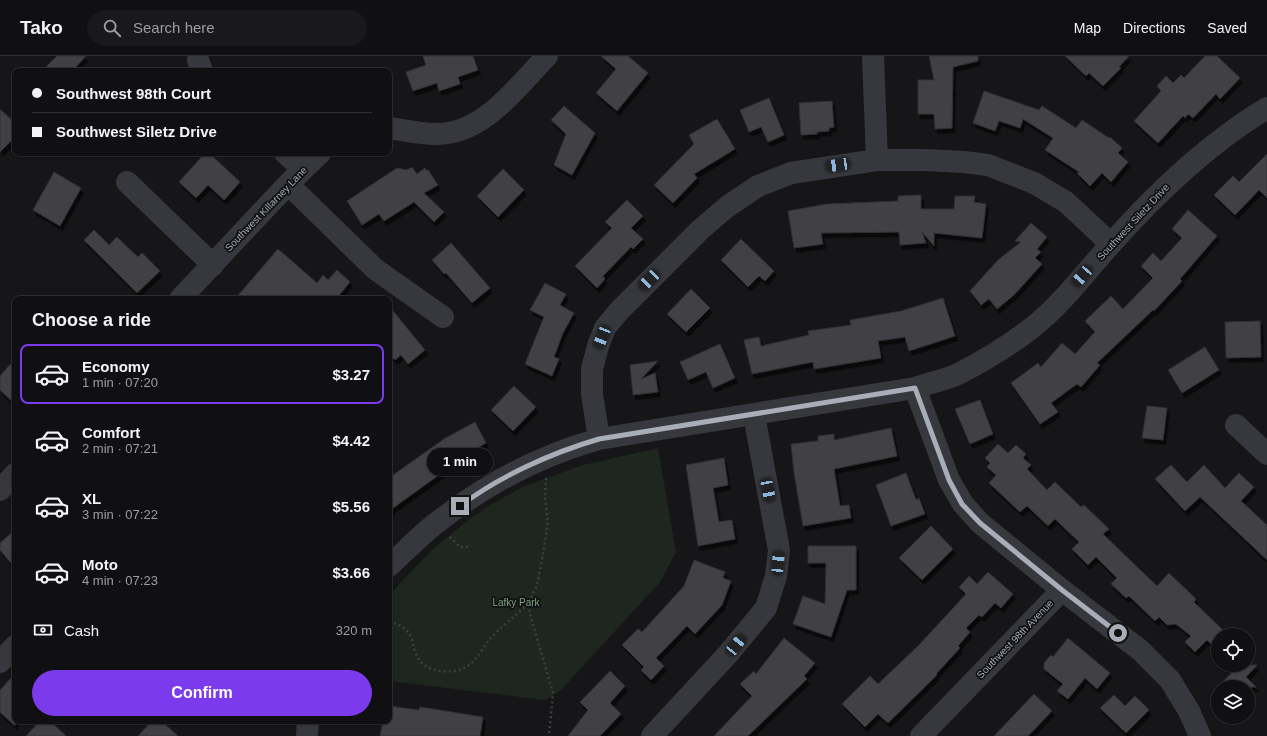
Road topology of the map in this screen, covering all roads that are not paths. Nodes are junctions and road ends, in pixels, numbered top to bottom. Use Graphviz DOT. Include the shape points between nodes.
graph roads {
  1 [pos="873,56"];
  2 [pos="539,59"];
  3 [pos="1267,108"];
  4 [pos="392,128"];
  5 [pos="288,156"];
  6 [pos="317,156"];
  7 [pos="877,160"];
  8 [pos="303,169"];
  9 [pos="127,182"];
  10 [pos="288,184"];
  11 [pos="1111,244"];
  12 [pos="213,265"];
  13 [pos="183,296"];
  14 [pos="443,317"];
  15 [pos="915,388"];
  16 [pos="754,415"];
  17 [pos="1236,425"];
  18 [pos="599,439"];
  19 [pos="1267,454"];
  20 [pos="12,477"];
  21 [pos="0,490"];
  22 [pos="392,563"];
  23 [pos="1062,590"];
  24 [pos="308,724"];
  25 [pos="307,736"];
  26 [pos="652,736"];
  27 [pos="922,736"];
  28 [pos="1200,736"];
  1 -- 7 [label="street"];
  2 -- 4 [label="street" via="506,99 471,126 434,134"];
  3 -- 11 [label="street, Southwest Siletz Drive" via="1206,150"];
  5 -- 8 [label="street"];
  6 -- 8 [label="street, Southwest Killarney Lane"];
  7 -- 11 [label="street" via="931,160 988,165 1034,183 1066,202"];
  7 -- 18 [label="street" via="791,173 758,186 728,206 700,230 619,311 605,328 592,369 592,394"];
  8 -- 10 [label="street, Southwest Killarney Lane"];
  9 -- 12 [label="street"];
  10 -- 12 [label="street, Southwest Killarney Lane"];
  10 -- 14 [label="street" via="375,269"];
  11 -- 15 [label="street, Southwest Siletz Drive" via="1064,298 1034,326 1002,349 957,374"];
  12 -- 13 [label="street, Southwest Killarney Lane"];
  15 -- 16 [label="street, Southwest Siletz Drive"];
  15 -- 23 [label="street, Southwest 98th Avenue" via="949,480 962,504 980,523"];
  16 -- 18 [label="street, Southwest Siletz Drive"];
  16 -- 26 [label="street" via="779,550 776,576 766,608 728,654"];
  17 -- 19 [label="street"];
  18 -- 22 [label="street, Southwest Siletz Drive" via="528,465 470,498 438,521"];
  20 -- 21 [label="street"];
  23 -- 27 [label="street, Southwest 98th Avenue"];
  23 -- 28 [label="street" via="1140,650 1170,680 1189,711"];
  24 -- 25 [label="street"];
}
